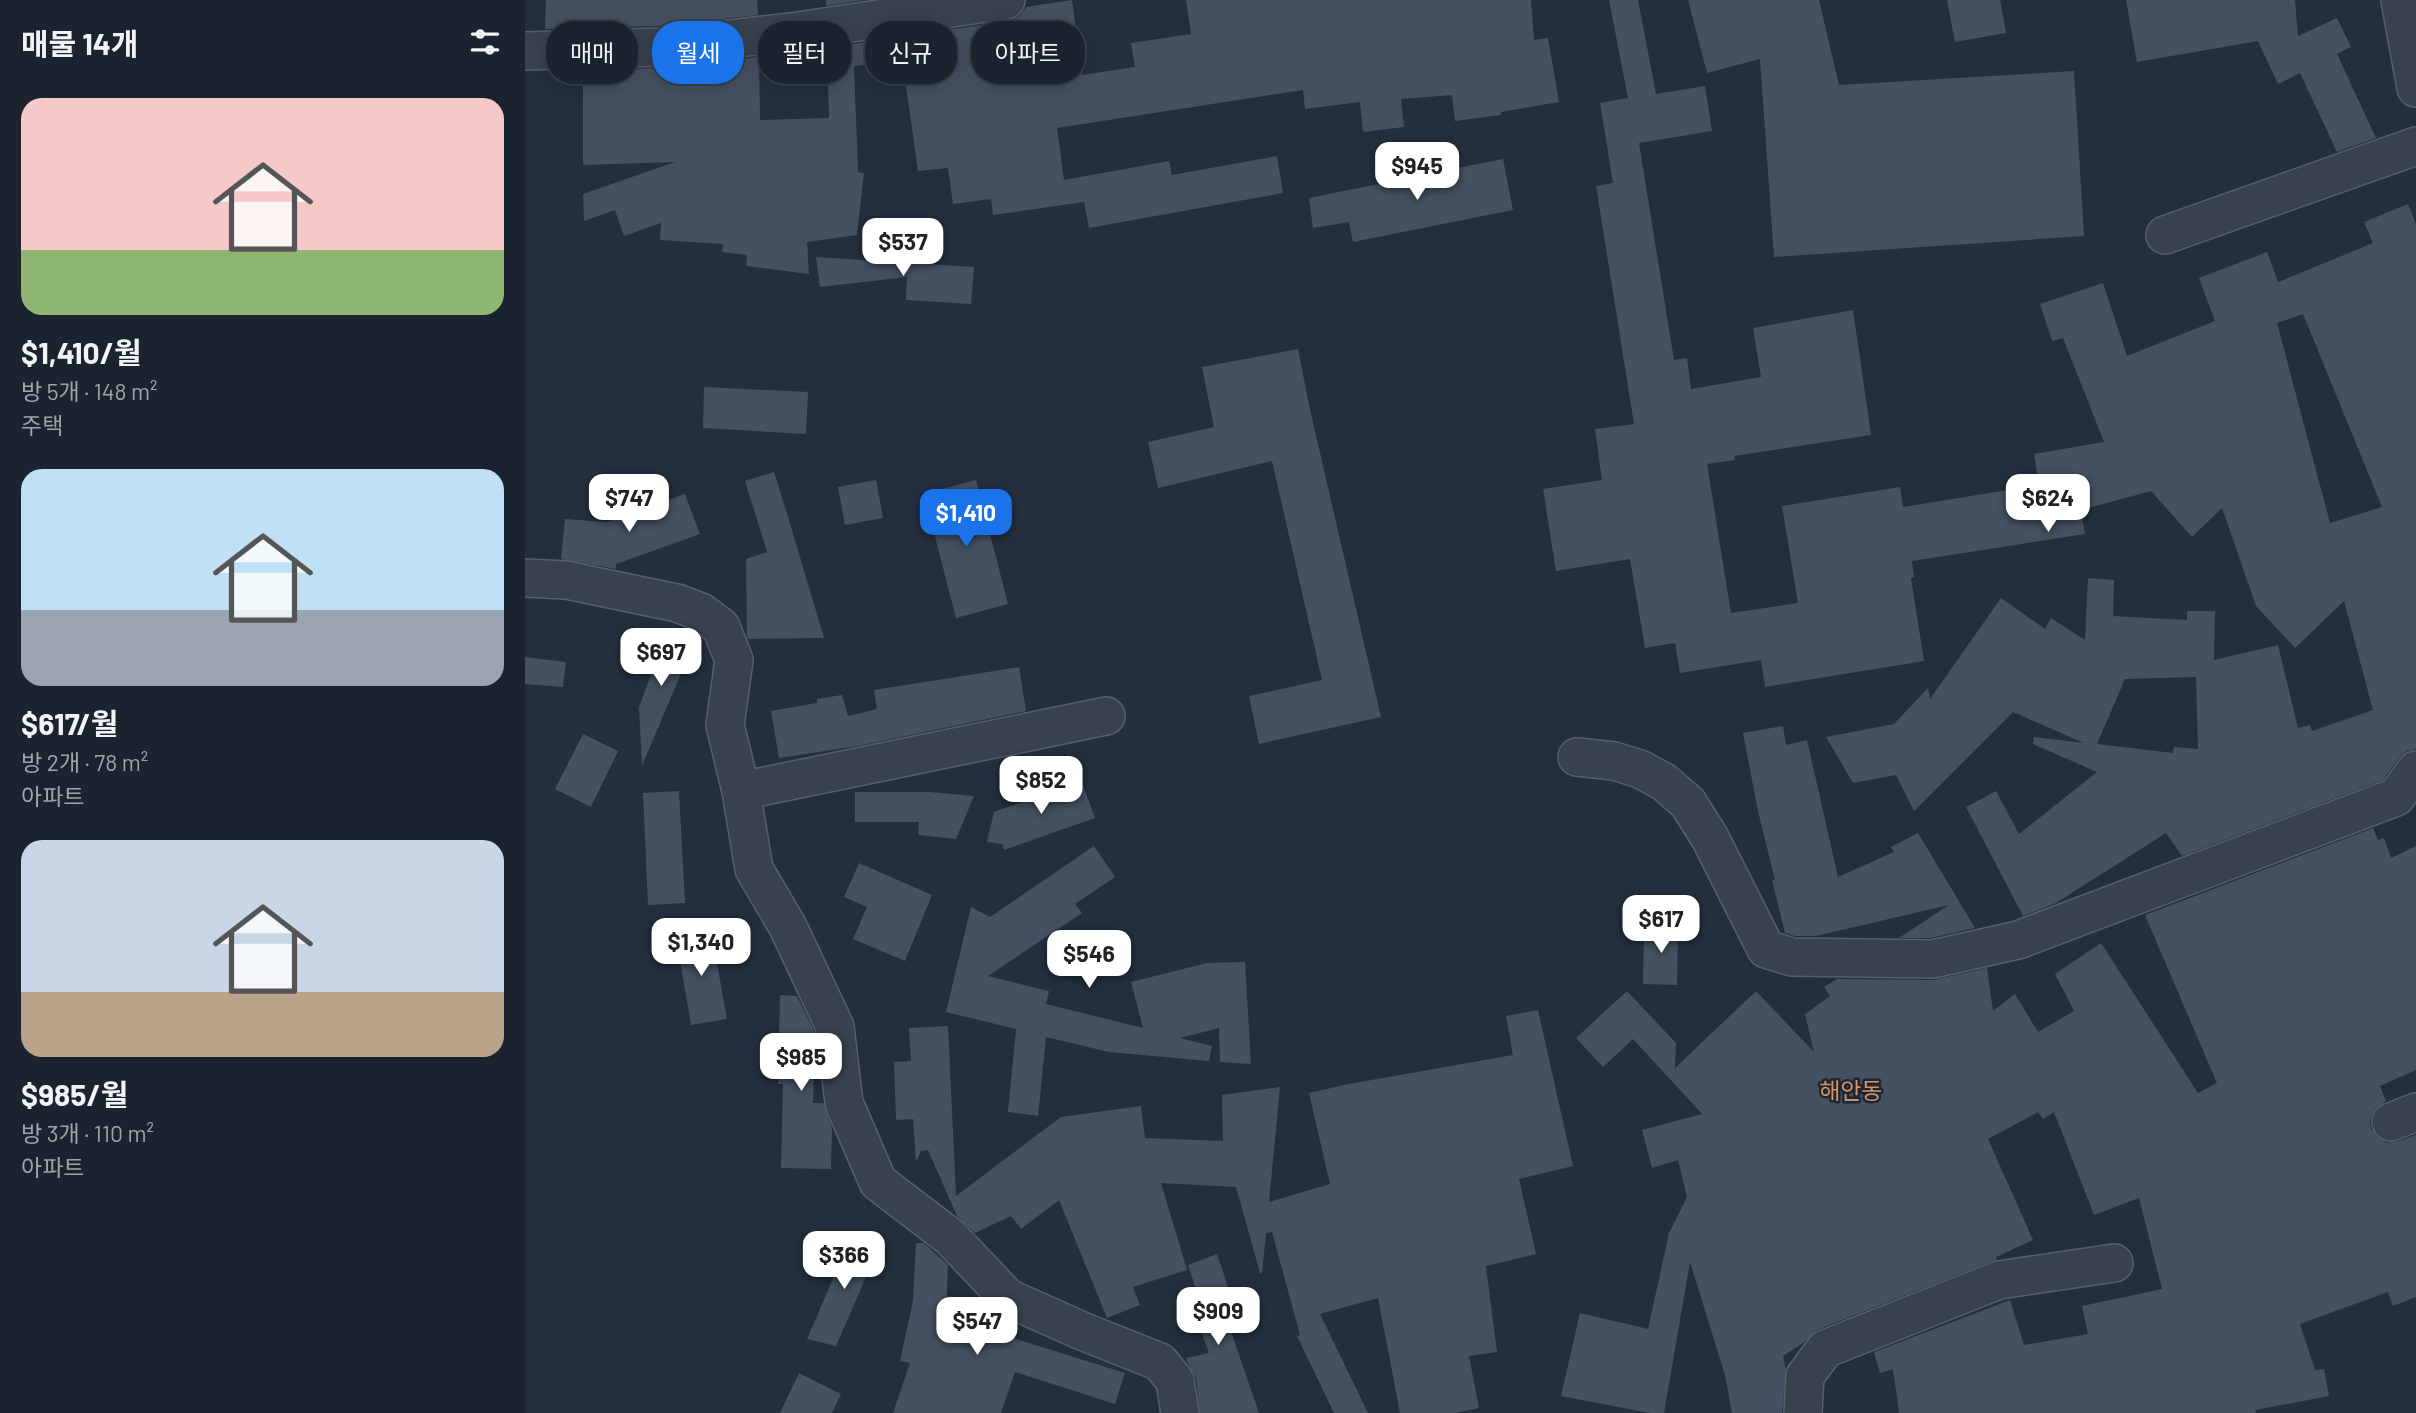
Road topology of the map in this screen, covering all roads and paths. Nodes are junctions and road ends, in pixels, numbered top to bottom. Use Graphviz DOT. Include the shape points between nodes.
graph roads {
  1 [pos="1006,0"];
  2 [pos="2400,0"];
  3 [pos="525,51"];
  4 [pos="2416,88"];
  5 [pos="2416,146"];
  6 [pos="2165,235"];
  7 [pos="525,578"];
  8 [pos="1106,716"];
  9 [pos="1577,757"];
  10 [pos="2416,770"];
  11 [pos="741,790"];
  12 [pos="2114,1263"];
  13 [pos="1180,1413"];
  14 [pos="1803,1413"];
  1 -- 3 [label="street" via="662,47"];
  2 -- 4 [label="street"];
  5 -- 6 [label="street"];
  7 -- 11 [label="street" via="566,580 677,603 701,612 721,627 734,660 725,725"];
  8 -- 11 [label="street"];
  9 -- 10 [label="street" via="1640,769 1688,803 1766,949 1791,957 1920,959 2018,940 2396,797"];
  11 -- 13 [label="street" via="754,869 788,927 835,1027 844,1102 878,1182 950,1237 1008,1298 1160,1362 1175,1381"];
  12 -- 14 [label="street" via="1999,1280 1825,1349 1805,1376"];
}
